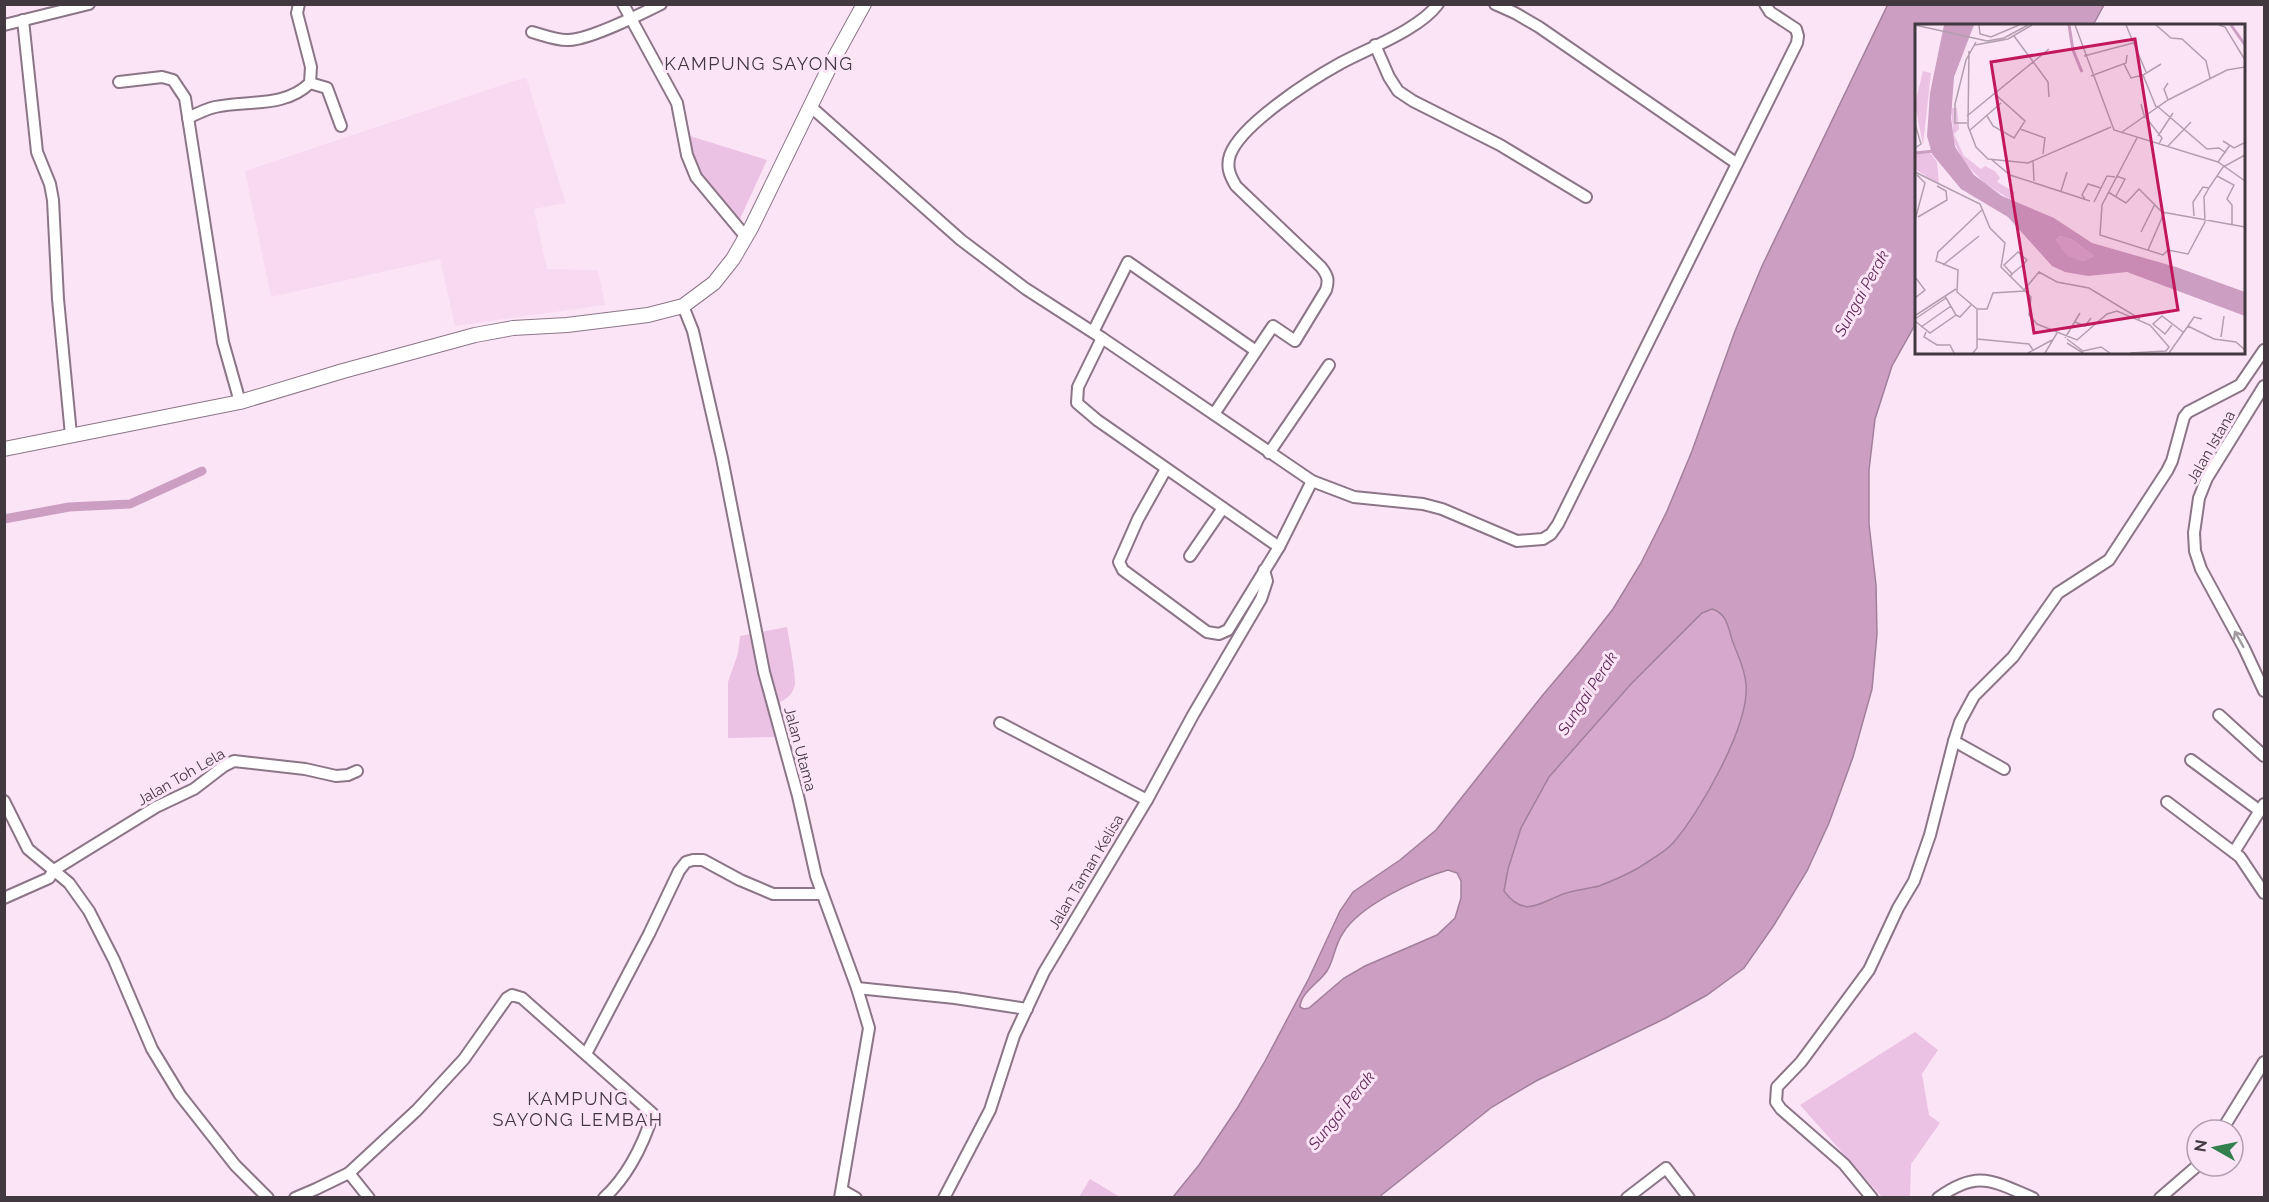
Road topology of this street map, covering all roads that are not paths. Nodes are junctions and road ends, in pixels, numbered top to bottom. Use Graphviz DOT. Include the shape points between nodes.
graph roads {
  1 [pos="89,4"];
  2 [pos="299,4"];
  3 [pos="623,4"];
  4 [pos="661,4"];
  5 [pos="864,4"];
  6 [pos="1438,4"];
  7 [pos="1495,4"];
  8 [pos="1765,4"];
  9 [pos="630,19"];
  10 [pos="23,20"];
  11 [pos="4,25"];
  12 [pos="532,32"];
  13 [pos="1375,45"];
  14 [pos="119,82"];
  15 [pos="310,83"];
  16 [pos="810,106"];
  17 [pos="188,118"];
  18 [pos="341,126"];
  19 [pos="1736,163"];
  20 [pos="1586,197"];
  21 [pos="746,237"];
  22 [pos="683,306"];
  23 [pos="1093,332"];
  24 [pos="1102,338"];
  25 [pos="2265,350"];
  26 [pos="1256,351"];
  27 [pos="1329,365"];
  28 [pos="2265,386"];
  29 [pos="240,402"];
  30 [pos="1214,414"];
  31 [pos="71,435"];
  32 [pos="4,449"];
  33 [pos="1269,453"];
  34 [pos="1166,469"];
  35 [pos="1312,482"];
  36 [pos="1223,508"];
  37 [pos="1279,547"];
  38 [pos="1190,556"];
  39 [pos="1264,570"];
  40 [pos="2265,691"];
  41 [pos="2219,715"];
  42 [pos="1000,723"];
  43 [pos="1954,741"];
  44 [pos="2265,756"];
  45 [pos="2191,760"];
  46 [pos="2004,770"];
  47 [pos="357,771"];
  48 [pos="1147,800"];
  49 [pos="4,801"];
  50 [pos="2167,802"];
  51 [pos="2262,808"];
  52 [pos="2234,852"];
  53 [pos="54,870"];
  54 [pos="2265,893"];
  55 [pos="822,894"];
  56 [pos="4,898"];
  57 [pos="857,988"];
  58 [pos="1027,1009"];
  59 [pos="586,1054"];
  60 [pos="2265,1062"];
  61 [pos="2230,1118"];
  62 [pos="349,1173"];
  63 [pos="2185,1176"];
  64 [pos="841,1194"];
  65 [pos="268,1197"];
  66 [pos="295,1197"];
  67 [pos="369,1197"];
  68 [pos="604,1197"];
  69 [pos="856,1197"];
  70 [pos="944,1197"];
  71 [pos="1627,1197"];
  72 [pos="1689,1197"];
  73 [pos="1872,1197"];
  74 [pos="1938,1197"];
  75 [pos="2033,1197"];
  76 [pos="2160,1197"];
  1 -- 10 [label="street"];
  2 -- 15 [label="street" via="297,14 311,67"];
  3 -- 9 [label="street"];
  4 -- 9 [label="street"];
  5 -- 16 [label="main road"];
  6 -- 13 [label="street" via="1424,20"];
  7 -- 19 [label="street" via="1539,27"];
  8 -- 19 [label="street" via="1770,12 1797,29 1797,43"];
  9 -- 12 [label="street" via="567,41"];
  9 -- 21 [label="street" via="677,103 687,155 696,177"];
  10 -- 11 [label="street"];
  10 -- 31 [label="street" via="37,152 53,200"];
  13 -- 20 [label="street" via="1398,91 1500,145"];
  13 -- 26 [label="street" via="1330,69 1268,112 1243,135 1230,156 1229,174 1236,186 1321,267 1329,281 1294,341 1273,326"];
  14 -- 17 [label="street" via="162,77 173,80 185,98"];
  15 -- 17 [label="street" via="287,97 260,104 213,107"];
  15 -- 18 [label="street" via="327,88"];
  16 -- 21 [label="main road"];
  16 -- 23 [label="street" via="961,240 1026,289"];
  17 -- 29 [label="street" via="223,342"];
  19 -- 35 [label="street" via="1551,534 1543,539 1517,541 1442,509 1354,497"];
  21 -- 22 [label="main road" via="714,283"];
  22 -- 29 [label="main road" via="648,315 475,335"];
  22 -- 55 [label="street, Jalan Utama" via="693,331 722,458 764,672"];
  23 -- 24 [label="street"];
  23 -- 26 [label="street" via="1128,262"];
  24 -- 30 [label="street"];
  24 -- 34 [label="street" via="1078,387 1077,403"];
  25 -- 43 [label="street" via="2240,385 2184,417 2172,461 2119,548 2109,560 2058,593 2013,657 1974,696"];
  26 -- 30 [label="street"];
  27 -- 33 [label="street"];
  40 -- 28 [label="street, Jalan Istana, one-way" via="2200,569 2194,533 2199,498 2207,478"];
  29 -- 31 [label="main road"];
  30 -- 33 [label="street"];
  31 -- 32 [label="main road"];
  33 -- 35 [label="street"];
  34 -- 36 [label="street"];
  34 -- 39 [label="street" via="1122,551 1119,562 1123,570 1207,632 1219,634 1228,630"];
  35 -- 37 [label="street"];
  36 -- 37 [label="street"];
  36 -- 38 [label="street"];
  37 -- 39 [label="street"];
  39 -- 48 [label="street, Jalan Taman Kelisa" via="1267,580 1261,599"];
  41 -- 44 [label="street"];
  42 -- 48 [label="street"];
  43 -- 46 [label="street"];
  43 -- 73 [label="street" via="1914,881 1874,962 1775,1094 1781,1109 1844,1164"];
  45 -- 51 [label="street"];
  47 -- 53 [label="street, Jalan Toh Lela" via="336,776 234,761 194,789 156,807"];
  48 -- 58 [label="street, Jalan Taman Kelisa" via="1044,972"];
  49 -- 53 [label="street" via="28,849"];
  50 -- 52 [label="street"];
  51 -- 52 [label="street"];
  52 -- 54 [label="street"];
  53 -- 56 [label="street, Jalan Toh Lela" via="49,878"];
  53 -- 65 [label="street" via="78,893 89,911 152,1049 180,1095 235,1165"];
  55 -- 57 [label="street, Jalan Utama"];
  55 -- 59 [label="street" via="773,894 704,860 687,862"];
  57 -- 58 [label="street"];
  57 -- 64 [label="street, Jalan Utama" via="869,1028"];
  58 -- 70 [label="street, Jalan Taman Kelisa" via="990,1110"];
  59 -- 62 [label="street" via="522,998 510,996 464,1059 417,1110"];
  59 -- 68 [label="street" via="653,1114 638,1153"];
  60 -- 61 [label="street"];
  62 -- 66 [label="street"];
  62 -- 67 [label="street"];
  63 -- 76 [label="street"];
  64 -- 69 [label="street"];
  71 -- 72 [label="street" via="1666,1168"];
  74 -- 75 [label="street" via="1967,1181 1983,1180"];
}
